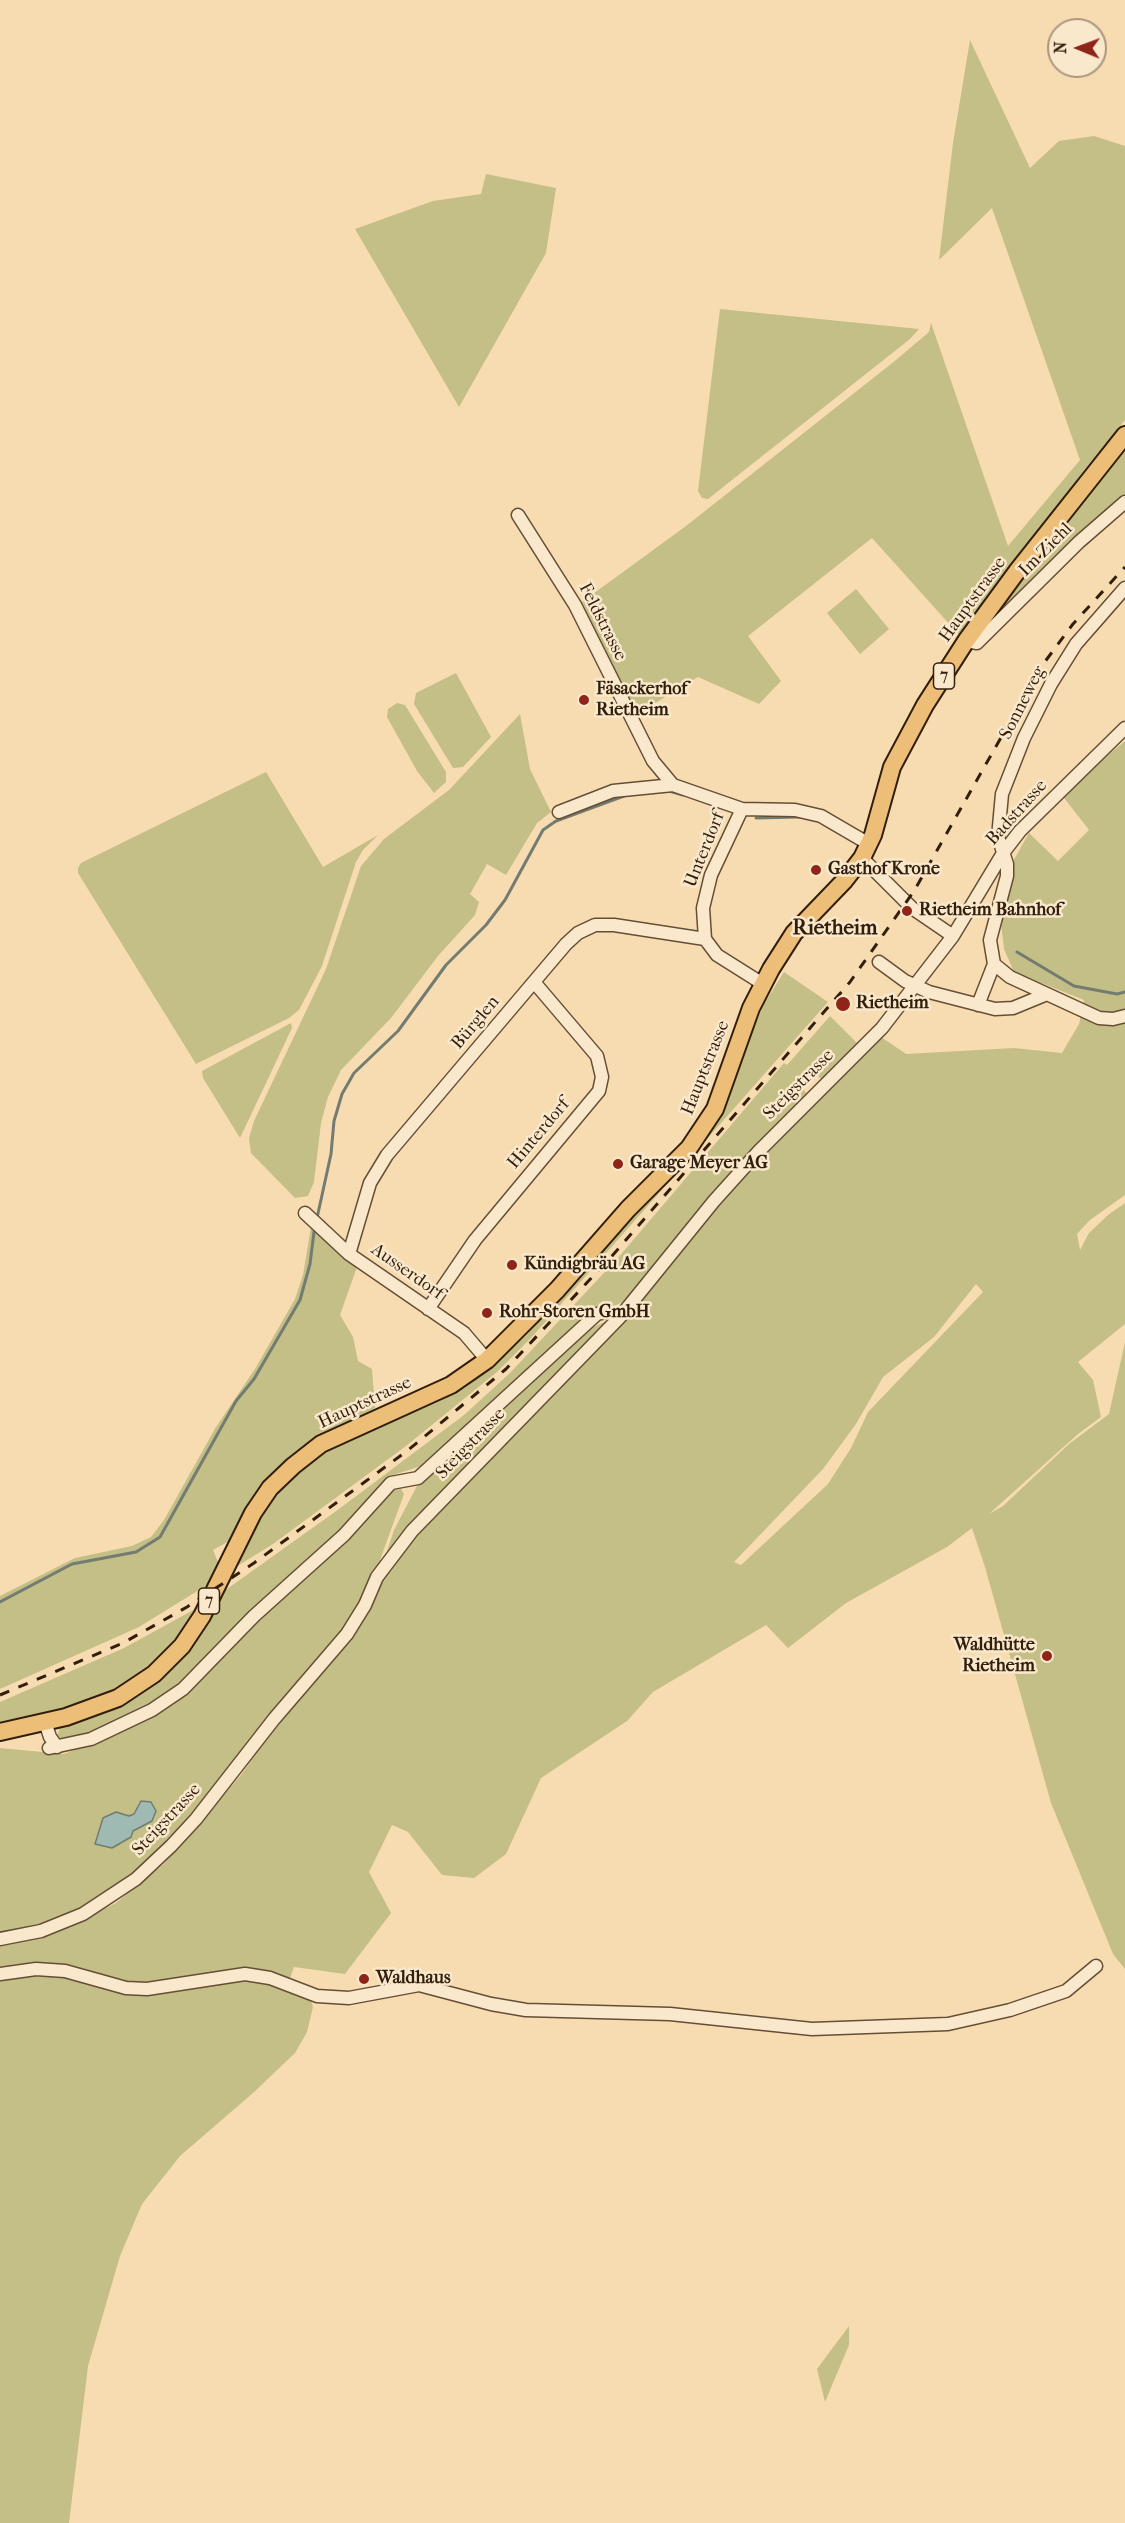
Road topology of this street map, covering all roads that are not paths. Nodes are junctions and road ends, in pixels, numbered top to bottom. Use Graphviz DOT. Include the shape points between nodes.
graph roads {
  1 [pos="1125,435"];
  2 [pos="1125,502"];
  3 [pos="518,515"];
  4 [pos="1125,588"];
  5 [pos="966,641"];
  6 [pos="1125,728"];
  7 [pos="673,785"];
  8 [pos="742,809"];
  9 [pos="559,812"];
  10 [pos="866,851"];
  11 [pos="1003,853"];
  12 [pos="953,936"];
  13 [pos="705,939"];
  14 [pos="879,962"];
  15 [pos="994,964"];
  16 [pos="534,982"];
  17 [pos="764,984"];
  18 [pos="915,986"];
  19 [pos="1047,994"];
  20 [pos="978,1005"];
  21 [pos="1125,1016"];
  22 [pos="305,1213"];
  23 [pos="349,1254"];
  24 [pos="428,1309"];
  25 [pos="620,1317"];
  26 [pos="487,1360"];
  27 [pos="45,1722"];
  28 [pos="0,1732"];
  29 [pos="0,1939"];
  30 [pos="1096,1966"];
  31 [pos="0,1974"];
  1 -- 5 [label="main road, Hauptstrasse / 7"];
  2 -- 5 [label="street, Im Ziehl" via="977,643"];
  3 -- 7 [label="street, Feldstrasse" via="575,605 653,761"];
  4 -- 11 [label="street, Sonneweg" via="1076,644 1024,738 1002,794 998,824"];
  5 -- 10 [label="main road, Hauptstrasse / 7" via="905,738"];
  6 -- 11 [label="street, Badstrasse" via="1020,831"];
  7 -- 8 [label="street"];
  7 -- 9 [label="street" via="613,791"];
  8 -- 10 [label="street" via="795,810 821,816"];
  8 -- 13 [label="street, Unterdorf" via="711,875 703,908"];
  10 -- 12 [label="street" via="920,915"];
  10 -- 17 [label="main road, Hauptstrasse / 7" via="844,881 794,933"];
  11 -- 12 [label="street, Badstrasse"];
  11 -- 15 [label="street, Sonneweg" via="1007,876 990,940"];
  12 -- 18 [label="street, Steigstrasse"];
  13 -- 16 [label="street, Bürglen" via="595,925 566,944"];
  13 -- 17 [label="street" via="717,955"];
  14 -- 18 [label="street"];
  15 -- 19 [label="street" via="1010,977"];
  15 -- 20 [label="street"];
  16 -- 23 [label="street, Bürglen" via="387,1155 370,1183"];
  16 -- 24 [label="street, Hinterdorf" via="597,1056 602,1077 599,1091 475,1240"];
  17 -- 26 [label="main road, Hauptstrasse / 7" via="742,1030 715,1109 702,1130 557,1290"];
  18 -- 20 [label="street"];
  18 -- 25 [label="street, Steigstrasse" via="882,1028 714,1201"];
  19 -- 20 [label="street" via="1005,1010"];
  19 -- 21 [label="street" via="1099,1018"];
  22 -- 23 [label="street, Ausserdorf"];
  23 -- 24 [label="street, Ausserdorf"];
  24 -- 26 [label="street, Ausserdorf" via="464,1333"];
  25 -- 27 [label="street" via="606,1312 597,1314 418,1478 390,1483 344,1535 254,1616 183,1689 92,1739 53,1748"];
  25 -- 29 [label="street, Steigstrasse" via="412,1531 377,1577 347,1634 171,1846 136,1879 83,1914 51,1927"];
  26 -- 27 [label="main road, Hauptstrasse / 7" via="451,1384 321,1444 293,1466 270,1488 253,1513 202,1616 182,1646 154,1674 118,1698"];
  27 -- 28 [label="main road, Hauptstrasse / 7"];
  30 -- 31 [label="street" via="1066,1990 1010,2010 948,2024 868,2028 784,2028 645,2012 526,2010 419,1985 349,1998 317,1996 270,1978 245,1974 147,1989 126,1988 64,1971 36,1969"];
}
